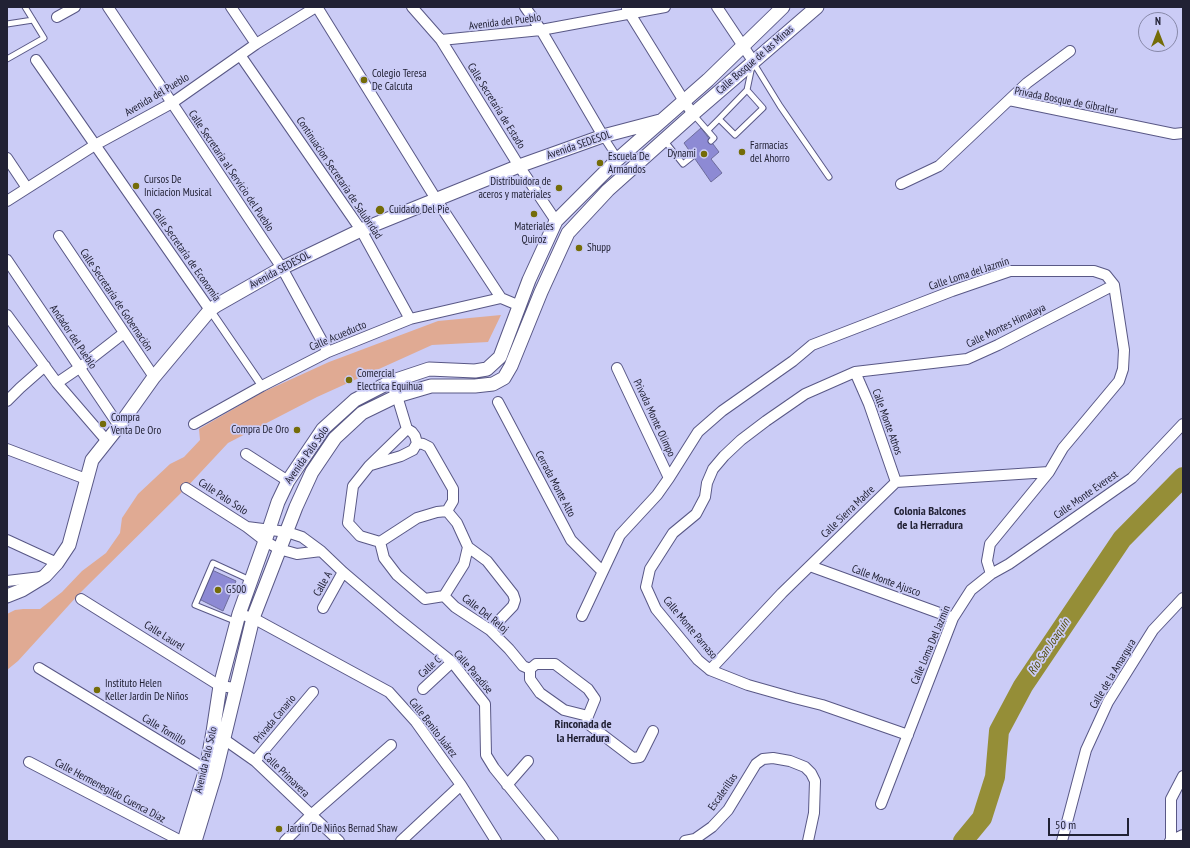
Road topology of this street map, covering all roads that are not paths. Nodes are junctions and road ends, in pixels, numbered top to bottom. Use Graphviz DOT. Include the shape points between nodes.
graph roads {
  1 [pos="25,7"];
  2 [pos="75,7"];
  3 [pos="108,7"];
  4 [pos="231,7"];
  5 [pos="317,7"];
  6 [pos="405,7"];
  7 [pos="525,7"];
  8 [pos="665,7"];
  9 [pos="717,7"];
  10 [pos="783,7"];
  11 [pos="817,7"];
  12 [pos="414,9"];
  13 [pos="628,10"];
  14 [pos="58,17"];
  15 [pos="33,20"];
  16 [pos="7,24"];
  17 [pos="540,30"];
  18 [pos="441,40"];
  19 [pos="256,44"];
  20 [pos="742,46"];
  21 [pos="1070,51"];
  22 [pos="240,55"];
  23 [pos="7,59"];
  24 [pos="36,60"];
  25 [pos="753,61"];
  26 [pos="747,90"];
  27 [pos="1009,100"];
  28 [pos="684,102"];
  29 [pos="172,103"];
  30 [pos="693,114"];
  31 [pos="719,119"];
  32 [pos="663,120"];
  33 [pos="708,130"];
  34 [pos="1183,132"];
  35 [pos="603,136"];
  36 [pos="664,139"];
  37 [pos="711,141"];
  38 [pos="95,145"];
  39 [pos="693,156"];
  40 [pos="7,158"];
  41 [pos="618,159"];
  42 [pos="519,166"];
  43 [pos="829,177"];
  44 [pos="901,184"];
  45 [pos="27,188"];
  46 [pos="436,199"];
  47 [pos="7,201"];
  48 [pos="556,221"];
  49 [pos="362,230"];
  50 [pos="59,236"];
  51 [pos="7,260"];
  52 [pos="282,268"];
  53 [pos="1114,285"];
  54 [pos="501,298"];
  55 [pos="520,306"];
  56 [pos="210,310"];
  57 [pos="7,315"];
  58 [pos="410,319"];
  59 [pos="124,333"];
  60 [pos="328,352"];
  61 [pos="45,366"];
  62 [pos="79,368"];
  63 [pos="617,368"];
  64 [pos="855,372"];
  65 [pos="154,377"];
  66 [pos="390,382"];
  67 [pos="57,383"];
  68 [pos="262,386"];
  69 [pos="397,396"];
  70 [pos="7,401"];
  71 [pos="498,402"];
  72 [pos="194,424"];
  73 [pos="1183,424"];
  74 [pos="119,426"];
  75 [pos="406,429"];
  76 [pos="107,442"];
  77 [pos="417,444"];
  78 [pos="7,449"];
  79 [pos="246,454"];
  80 [pos="369,466"];
  81 [pos="1049,472"];
  82 [pos="669,478"];
  83 [pos="86,479"];
  84 [pos="288,481"];
  85 [pos="896,482"];
  86 [pos="186,488"];
  87 [pos="448,511"];
  88 [pos="286,532"];
  89 [pos="267,535"];
  90 [pos="7,540"];
  91 [pos="380,542"];
  92 [pos="468,548"];
  93 [pos="279,549"];
  94 [pos="321,551"];
  95 [pos="57,563"];
  96 [pos="810,566"];
  97 [pos="602,571"];
  98 [pos="343,572"];
  99 [pos="991,574"];
  100 [pos="45,576"];
  101 [pos="251,580"];
  102 [pos="7,581"];
  103 [pos="7,596"];
  104 [pos="444,596"];
  105 [pos="1183,598"];
  106 [pos="81,599"];
  107 [pos="323,608"];
  108 [pos="582,616"];
  109 [pos="238,618"];
  110 [pos="253,618"];
  111 [pos="953,618"];
  112 [pos="490,630"];
  113 [pos="452,662"];
  114 [pos="39,668"];
  115 [pos="530,668"];
  116 [pos="710,670"];
  117 [pos="220,686"];
  118 [pos="235,688"];
  119 [pos="423,689"];
  120 [pos="313,692"];
  121 [pos="588,716"];
  122 [pos="653,731"];
  123 [pos="218,735"];
  124 [pos="908,736"];
  125 [pos="391,745"];
  126 [pos="255,761"];
  127 [pos="528,761"];
  128 [pos="29,762"];
  129 [pos="210,772"];
  130 [pos="1183,776"];
  131 [pos="461,785"];
  132 [pos="507,785"];
  133 [pos="881,804"];
  134 [pos="311,815"];
  135 [pos="1183,835"];
  136 [pos="182,841"];
  137 [pos="195,841"];
  138 [pos="285,841"];
  139 [pos="339,841"];
  140 [pos="401,841"];
  141 [pos="496,841"];
  142 [pos="553,841"];
  143 [pos="685,841"];
  144 [pos="808,841"];
  145 [pos="1062,841"];
  146 [pos="1171,841"];
  1 -- 15 [label="lane"];
  2 -- 14 [label="street"];
  3 -- 29 [label="street, Calle Secretaría al Servicio del Pueblo"];
  4 -- 19 [label="street"];
  5 -- 19 [label="street, Avenida del Pueblo"];
  5 -- 46 [label="street"];
  6 -- 12 [label="street"];
  7 -- 17 [label="street"];
  8 -- 13 [label="street, Avenida del Pueblo"];
  9 -- 20 [label="street"];
  10 -- 20 [label="main road, Calle Bosque de las Minas"];
  11 -- 25 [label="main road, Calle Bosque de las Minas"];
  12 -- 18 [label="street, Calle Secretaría de Estado"];
  13 -- 17 [label="street, Avenida del Pueblo"];
  13 -- 28 [label="street"];
  15 -- 16 [label="lane"];
  15 -- 23 [label="lane" via="44,38"];
  17 -- 18 [label="street, Avenida del Pueblo"];
  17 -- 35 [label="street"];
  18 -- 42 [label="street, Calle Secretaría de Estado"];
  19 -- 22 [label="street, Avenida del Pueblo"];
  20 -- 25 [label="street"];
  20 -- 28 [label="main road, Calle Bosque de las Minas"];
  21 -- 27 [label="street"];
  22 -- 29 [label="street, Avenida del Pueblo"];
  22 -- 49 [label="street, Continuacion Secretaría de Salubridad"];
  24 -- 38 [label="street, Calle Secretaría de Economía"];
  25 -- 26 [label="lane"];
  25 -- 30 [label="main road, Calle Bosque de las Minas"];
  25 -- 43 [label="lane" via="780,106"];
  26 -- 31 [label="lane"];
  26 -- 31 [label="lane" via="763,108 735,136"];
  27 -- 34 [label="street, Privada Bosque de Gibraltar" via="1174,134"];
  27 -- 44 [label="street, Privada Bosque de Gibraltar" via="939,166"];
  28 -- 30 [label="street"];
  28 -- 32 [label="main road, Avenida Palo Solo"];
  29 -- 38 [label="street, Avenida del Pueblo"];
  29 -- 52 [label="street, Calle Secretaría al Servicio del Pueblo"];
  30 -- 32 [label="main road, Avenida SEDESOL"];
  30 -- 33 [label="lane"];
  30 -- 36 [label="main road, Avenida Palo Solo"];
  31 -- 33 [label="lane"];
  32 -- 35 [label="main road, Avenida SEDESOL"];
  32 -- 41 [label="main road, Avenida Palo Solo"];
  33 -- 37 [label="lane" via="714,138"];
  35 -- 41 [label="street"];
  35 -- 42 [label="main road, Avenida SEDESOL"];
  36 -- 39 [label="lane" via="683,164"];
  36 -- 69 [label="main road, Avenida Palo Solo" via="608,190 568,233 504,378 493,384 475,386 431,386"];
  38 -- 45 [label="street, Avenida del Pueblo"];
  38 -- 56 [label="street, Calle Secretaría de Economía"];
  40 -- 45 [label="street"];
  41 -- 48 [label="main road, Avenida Palo Solo"];
  42 -- 46 [label="main road, Avenida SEDESOL"];
  42 -- 48 [label="street, Calle Secretaría de Estado"];
  45 -- 47 [label="street, Avenida del Pueblo"];
  46 -- 49 [label="main road, Avenida SEDESOL"];
  46 -- 54 [label="street"];
  48 -- 55 [label="main road, Avenida Palo Solo"];
  49 -- 52 [label="main road, Avenida SEDESOL"];
  49 -- 58 [label="street, Continuacion Secretaría de Salubridad"];
  50 -- 59 [label="street, Calle Secretaría de Gobernación"];
  51 -- 62 [label="street, Andador del Pueblo"];
  52 -- 56 [label="main road, Avenida SEDESOL"];
  52 -- 60 [label="street, Calle Secretaría al Servicio del Pueblo"];
  53 -- 64 [label="street, Calle Montes Himalaya" via="967,359"];
  53 -- 81 [label="street" via="1124,350 1123,369 1118,381 1063,448"];
  53 -- 82 [label="street, Calle Loma del Jazmín" via="1106,275 1094,271 1010,271 812,345 722,411 698,432"];
  54 -- 55 [label="street"];
  54 -- 58 [label="street, Calle Acueducto"];
  55 -- 66 [label="main road, Avenida Palo Solo" via="500,357 487,369 429,369"];
  56 -- 65 [label="main road, Avenida SEDESOL"];
  56 -- 68 [label="street, Calle Secretaría de Economía"];
  57 -- 61 [label="street"];
  58 -- 60 [label="street, Calle Acueducto"];
  59 -- 62 [label="street"];
  59 -- 65 [label="street, Calle Secretaría de Gobernación"];
  60 -- 68 [label="street, Calle Acueducto"];
  61 -- 67 [label="street"];
  61 -- 70 [label="street"];
  62 -- 67 [label="street"];
  62 -- 74 [label="street, Andador del Pueblo"];
  63 -- 82 [label="street, Privada Monte Olimpo"];
  64 -- 85 [label="street, Calle Monte Athos"];
  64 -- 116 [label="street, Calle Monte Parnaso" via="805,394 741,440 724,456 713,469 705,497 696,514 673,533 650,569 646,587 656,609 698,660"];
  65 -- 74 [label="main road, Avenida SEDESOL"];
  66 -- 69 [label="street"];
  66 -- 84 [label="main road, Avenida Palo Solo" via="355,400 323,429"];
  67 -- 76 [label="street"];
  68 -- 72 [label="street, Calle Acueducto"];
  69 -- 75 [label="street"];
  69 -- 88 [label="main road, Avenida Palo Solo" via="362,412 335,438 312,472"];
  71 -- 97 [label="street, Cerrada Monte Alto" via="571,540"];
  73 -- 99 [label="street, Calle Monte Everest" via="1132,478"];
  74 -- 76 [label="main road, Avenida SEDESOL"];
  75 -- 77 [label="street" via="412,432"];
  75 -- 80 [label="street"];
  76 -- 83 [label="main road, Avenida SEDESOL" via="92,460"];
  77 -- 80 [label="street" via="413,450 401,456"];
  77 -- 87 [label="street" via="429,447 453,489 453,501"];
  78 -- 83 [label="street"];
  79 -- 84 [label="street"];
  80 -- 91 [label="street" via="353,486 348,523 360,536"];
  81 -- 85 [label="street"];
  81 -- 99 [label="street" via="990,544 987,561"];
  82 -- 97 [label="street, Calle Loma del Jazmín" via="657,495 620,534"];
  83 -- 95 [label="main road, Avenida SEDESOL" via="69,545"];
  84 -- 89 [label="main road, Avenida Palo Solo"];
  85 -- 96 [label="street, Calle Sierra Madre"];
  86 -- 89 [label="street, Calle Palo Solo" via="247,527"];
  87 -- 91 [label="street" via="417,518"];
  87 -- 92 [label="street"];
  88 -- 89 [label="street, Calle Paradise"];
  88 -- 93 [label="main road, Avenida Palo Solo"];
  88 -- 94 [label="street, Calle Paradise" via="302,537"];
  89 -- 93 [label="street, Calle Palo Solo"];
  89 -- 101 [label="main road, Avenida Palo Solo"];
  90 -- 95 [label="street"];
  91 -- 104 [label="street" via="384,558 397,575 425,599"];
  92 -- 104 [label="street, Calle Del Reloj" via="464,564"];
  92 -- 112 [label="street" via="487,561 515,600 513,606"];
  93 -- 94 [label="street" via="297,554"];
  93 -- 110 [label="main road, Avenida Palo Solo"];
  94 -- 98 [label="street, Calle Paradise"];
  95 -- 100 [label="main road, Avenida SEDESOL"];
  96 -- 111 [label="street, Calle Monte Ajusco"];
  96 -- 116 [label="street, Calle Sierra Madre"];
  97 -- 108 [label="street, Calle Loma del Jazmín"];
  98 -- 107 [label="street, Calle A"];
  98 -- 113 [label="street, Calle Paradise"];
  99 -- 111 [label="street, Calle Loma Del Jazmín" via="971,590"];
  100 -- 102 [label="street"];
  100 -- 103 [label="main road, Avenida SEDESOL"];
  101 -- 109 [label="main road, Avenida Palo Solo"];
  101 -- 109 [label="lane" via="213,563 194,605"];
  104 -- 112 [label="street, Calle Del Reloj" via="455,607"];
  105 -- 145 [label="street, Calle de la Amargura" via="1153,630 1108,702 1086,750"];
  106 -- 117 [label="street, Calle Laurel"];
  109 -- 110 [label="street, Calle Benito Juárez"];
  109 -- 117 [label="main road, Avenida Palo Solo"];
  110 -- 118 [label="main road, Avenida Palo Solo"];
  110 -- 131 [label="street, Calle Benito Juárez" via="389,692 416,722"];
  111 -- 124 [label="street, Calle Loma Del Jazmín"];
  112 -- 115 [label="street, Calle Del Reloj" via="523,666"];
  113 -- 119 [label="street, Calle C"];
  113 -- 132 [label="street, Calle Paradise" via="485,704 486,755"];
  114 -- 129 [label="street, Calle Tomillo"];
  115 -- 121 [label="street" via="530,679 540,693 564,710"];
  115 -- 121 [label="street" via="536,664 555,664 588,689 595,700"];
  116 -- 124 [label="street, Calle Monte Parnaso" via="748,685 822,705"];
  117 -- 118 [label="street, Calle Laurel"];
  117 -- 123 [label="main road, Avenida Palo Solo"];
  118 -- 123 [label="main road, Avenida Palo Solo"];
  120 -- 126 [label="street, Privada Canario"];
  121 -- 122 [label="street" via="587,723 633,758 640,757"];
  123 -- 126 [label="street, Calle Primavera"];
  123 -- 129 [label="main road, Avenida Palo Solo"];
  124 -- 133 [label="street, Calle Loma Del Jazmín"];
  125 -- 134 [label="street"];
  126 -- 134 [label="street, Calle Primavera"];
  127 -- 132 [label="street"];
  128 -- 136 [label="street, Calle Hermenegildo Cuenca Díaz"];
  129 -- 136 [label="main road, Avenida Palo Solo"];
  129 -- 137 [label="main road, Avenida Palo Solo"];
  130 -- 146 [label="street" via="1171,799"];
  131 -- 140 [label="street"];
  131 -- 141 [label="street, Calle Benito Juárez"];
  132 -- 142 [label="street, Calle Paradise"];
  134 -- 138 [label="street"];
  134 -- 139 [label="street, Calle Primavera"];
  135 -- 146 [label="street"];
  143 -- 144 [label="street, Escalerillas" via="695,839 712,827 728,810 756,764 764,759 773,758 805,767 815,781 814,813"];
}
